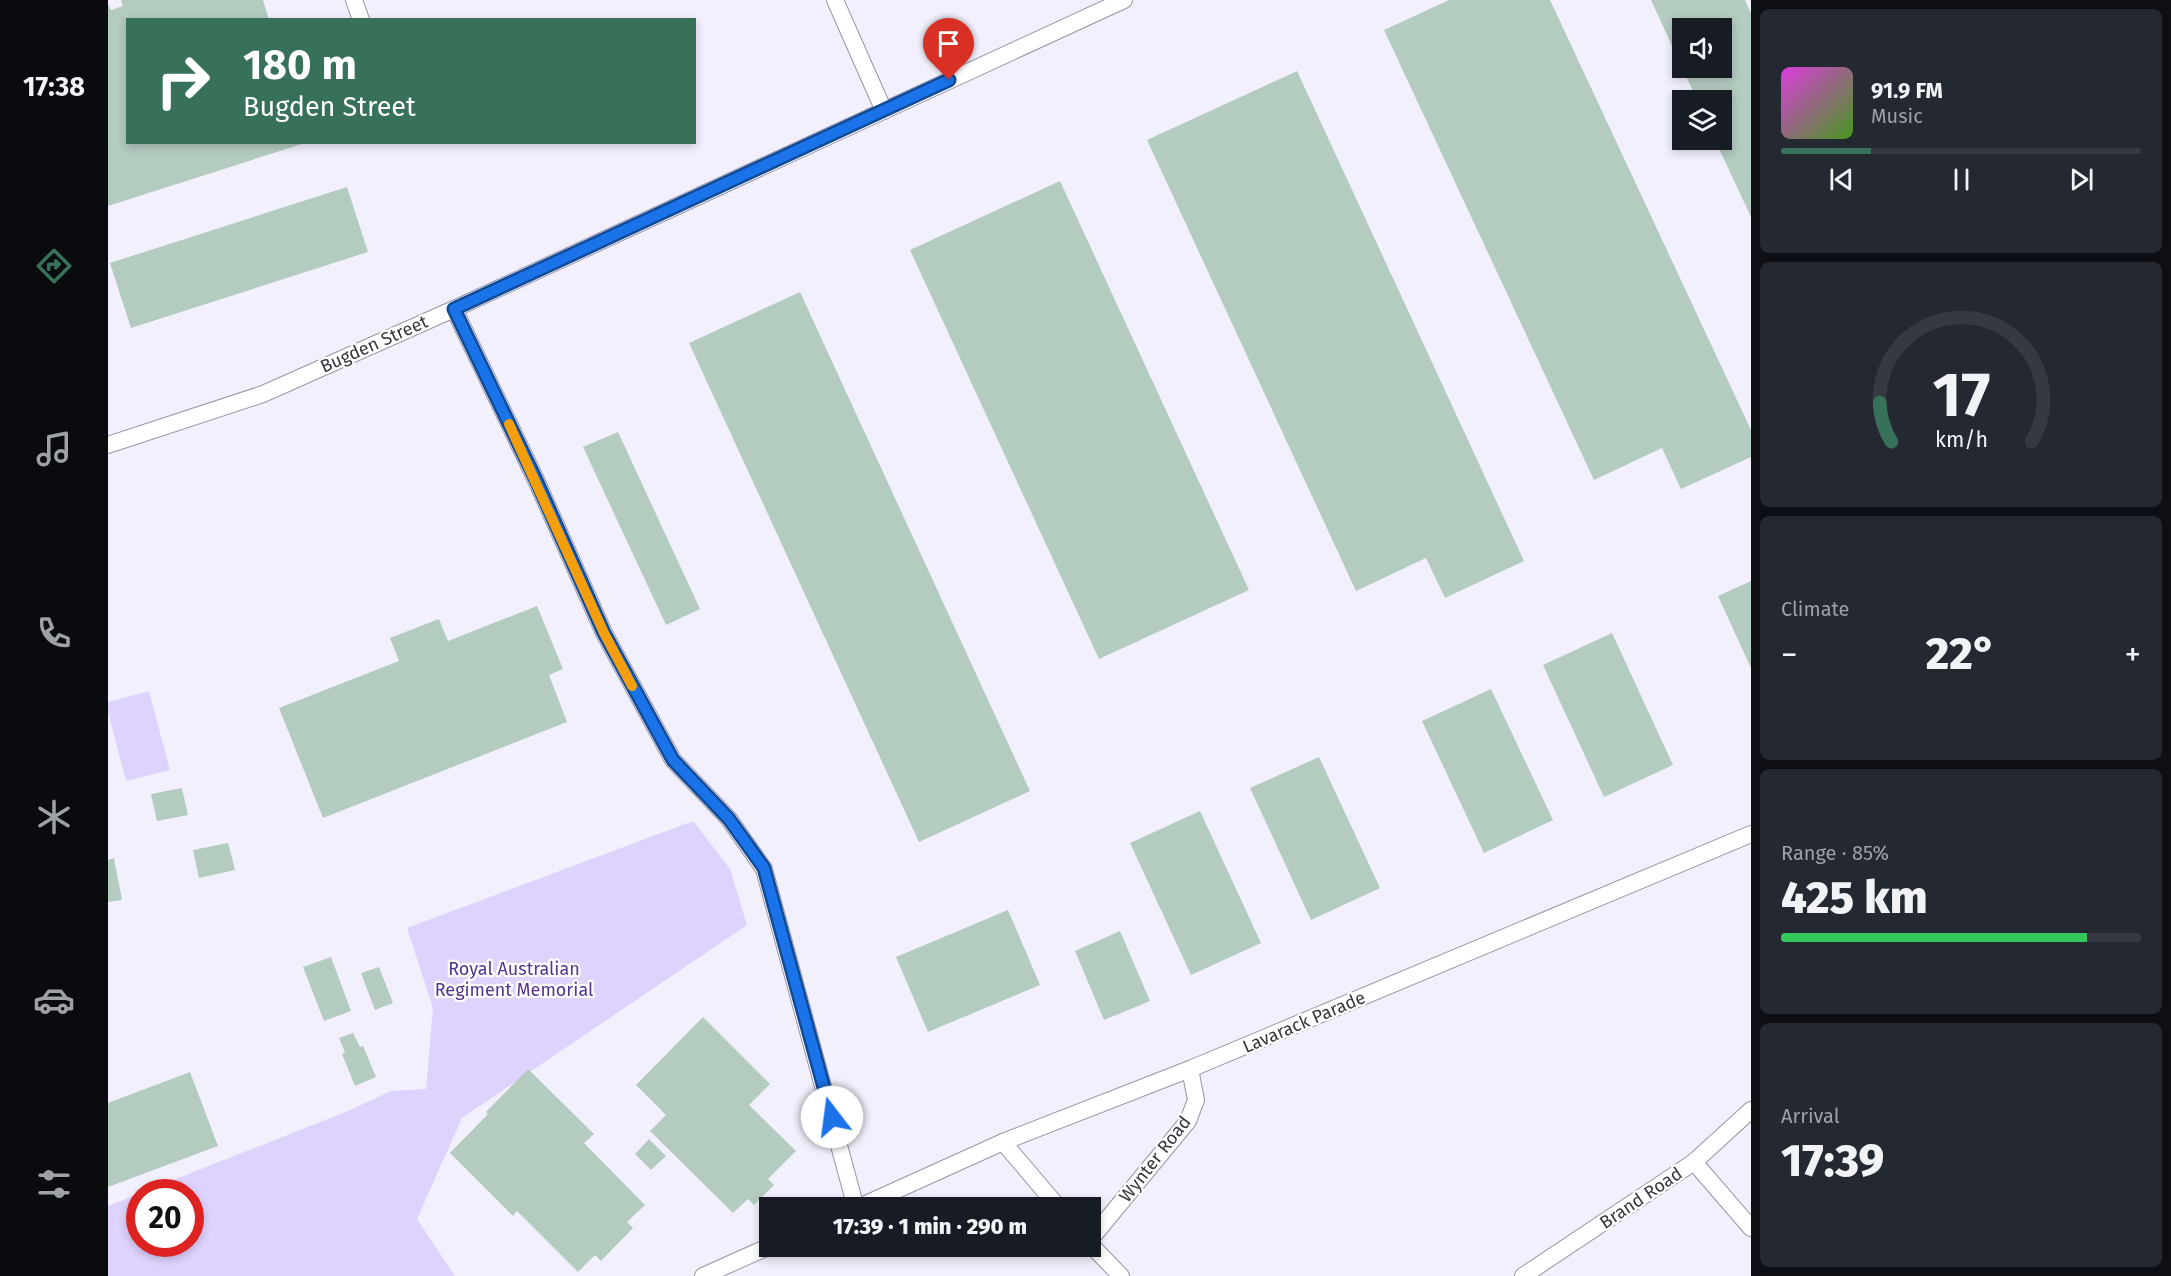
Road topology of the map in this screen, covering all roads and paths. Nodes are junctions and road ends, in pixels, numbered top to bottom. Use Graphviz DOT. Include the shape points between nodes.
graph roads {
  1 [pos="354,0"];
  2 [pos="835,0"];
  3 [pos="1124,0"];
  4 [pos="360,18"];
  5 [pos="884,111"];
  6 [pos="454,309"];
  7 [pos="108,446"];
  8 [pos="1751,834"];
  9 [pos="1190,1070"];
  10 [pos="1751,1110"];
  11 [pos="1003,1142"];
  12 [pos="1694,1162"];
  13 [pos="854,1197"];
  14 [pos="881,1197"];
  15 [pos="1050,1197"];
  16 [pos="1101,1228"];
  17 [pos="1751,1228"];
  18 [pos="759,1251"];
  19 [pos="1101,1254"];
  20 [pos="703,1276"];
  21 [pos="1121,1276"];
  22 [pos="1523,1276"];
  1 -- 4 [label="lane"];
  2 -- 5 [label="lane"];
  3 -- 5 [label="lane, Bugden Street"];
  5 -- 6 [label="lane, Bugden Street"];
  6 -- 7 [label="lane, Bugden Street" via="263,394"];
  6 -- 13 [label="lane" via="604,633 673,760 729,819 764,868"];
  8 -- 9 [label="lane, Lavarack Parade"];
  9 -- 11 [label="lane, Lavarack Parade"];
  9 -- 16 [label="lane, Wynter Road" via="1196,1100 1188,1121"];
  10 -- 12 [label="lane, Brand Road"];
  11 -- 14 [label="lane, Lavarack Parade"];
  11 -- 15 [label="lane"];
  12 -- 17 [label="lane"];
  12 -- 22 [label="lane, Brand Road"];
  18 -- 20 [label="lane"];
  19 -- 21 [label="lane"];
}
